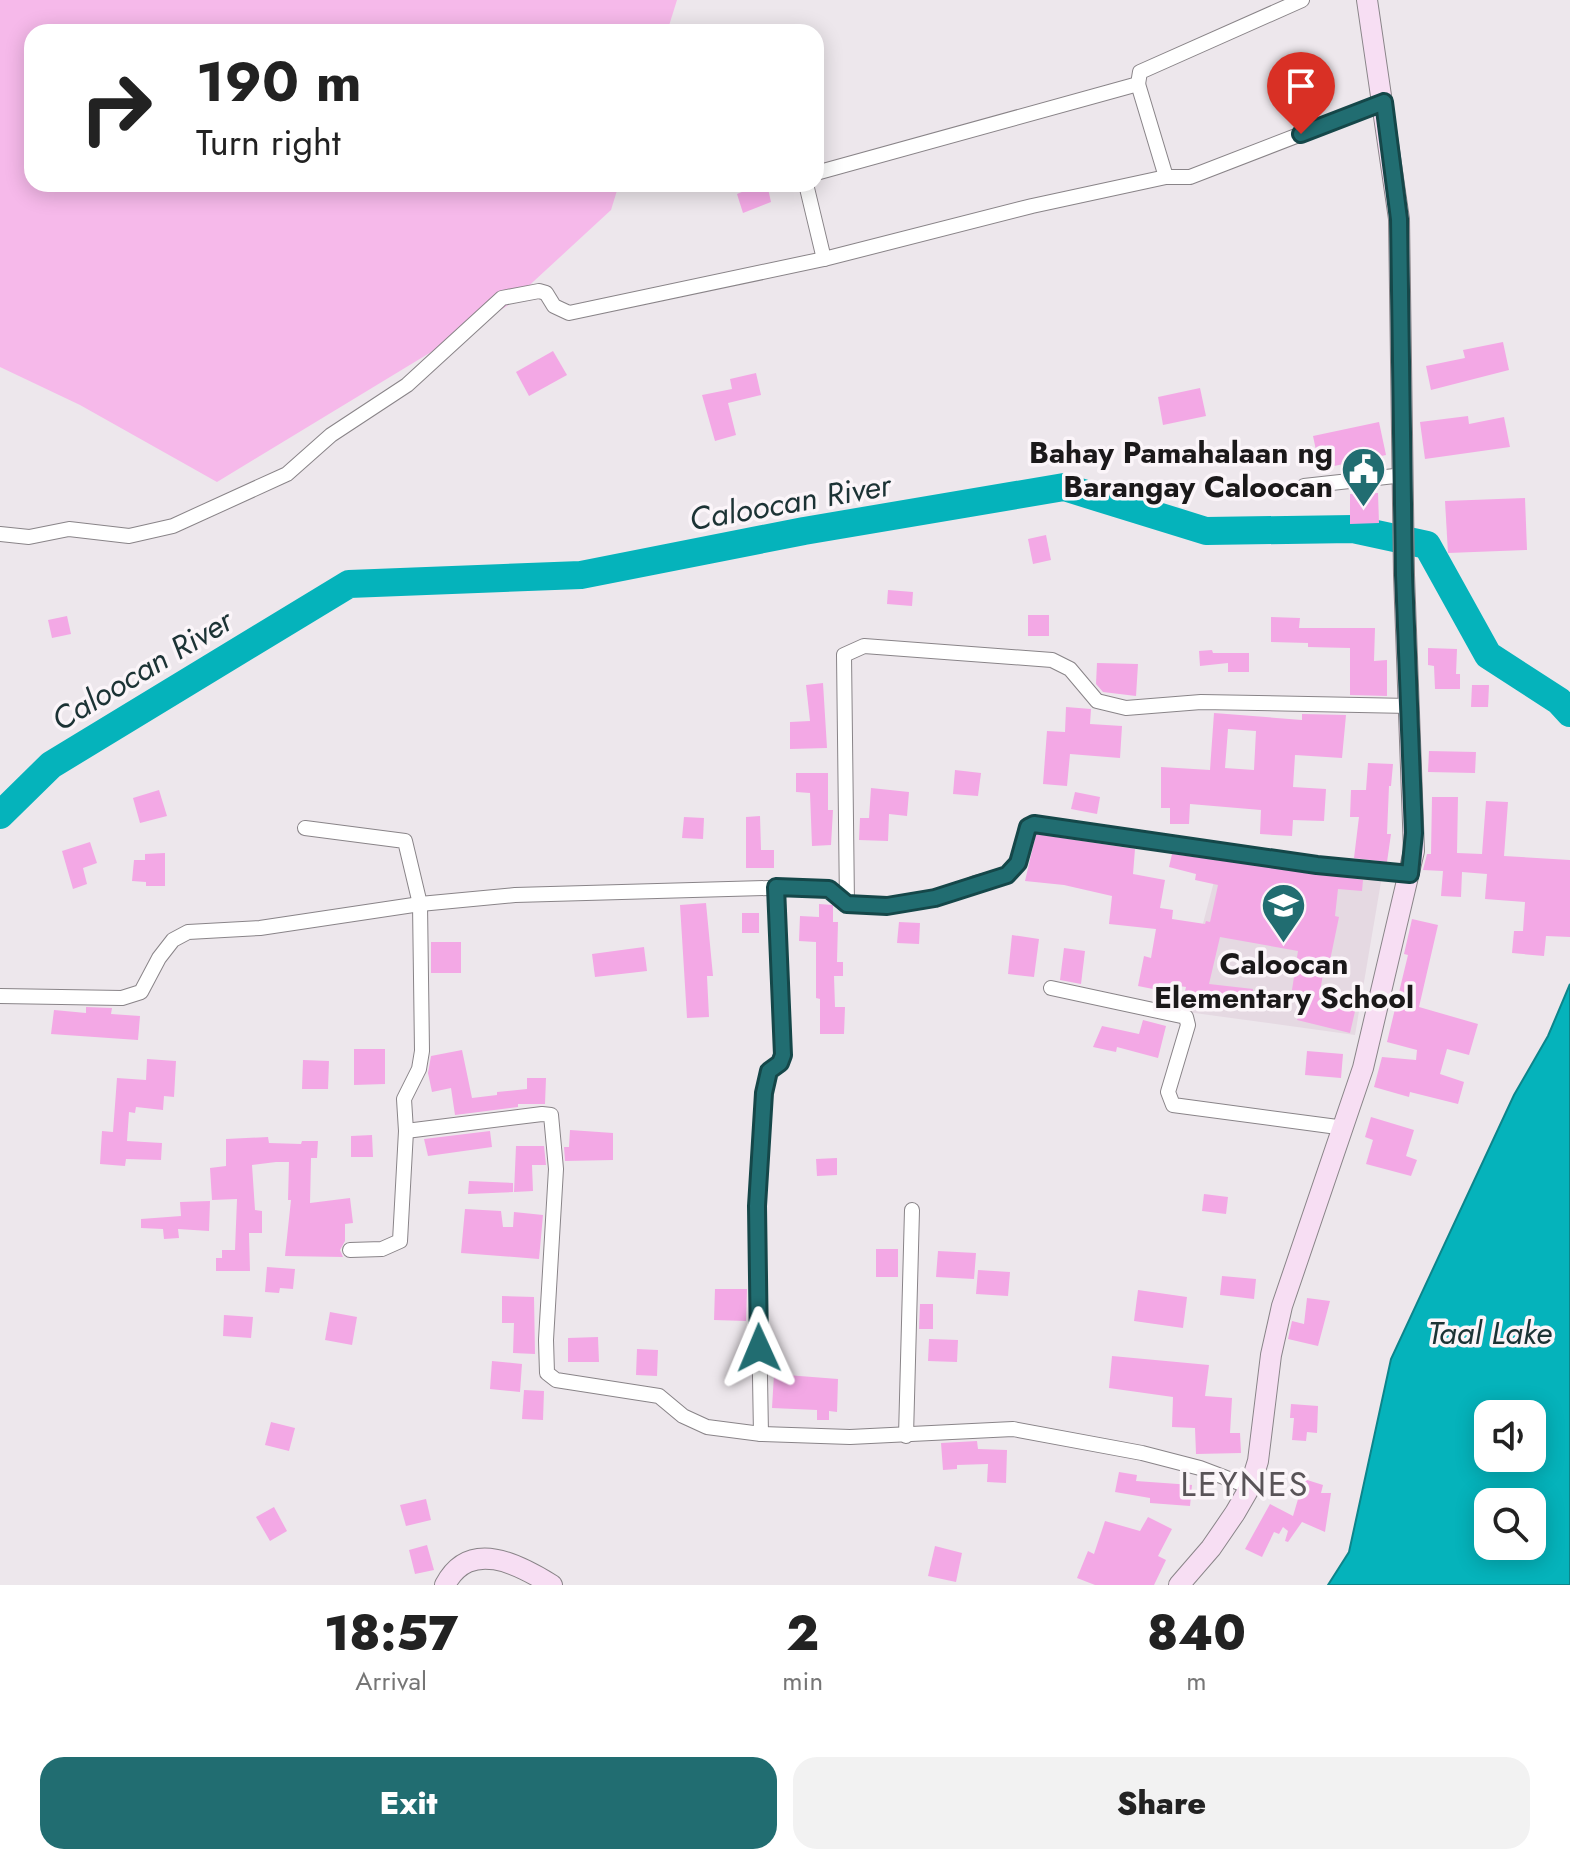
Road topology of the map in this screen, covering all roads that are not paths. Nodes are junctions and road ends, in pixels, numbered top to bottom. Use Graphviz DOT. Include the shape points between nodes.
graph roads {
  1 [pos="1302,0"];
  2 [pos="1367,0"];
  3 [pos="1138,84"];
  4 [pos="1384,102"];
  5 [pos="824,171"];
  6 [pos="1166,177"];
  7 [pos="808,192"];
  8 [pos="824,259"];
  9 [pos="1404,475"];
  10 [pos="1304,486"];
  11 [pos="0,534"];
  12 [pos="1410,706"];
  13 [pos="305,828"];
  14 [pos="1410,874"];
  15 [pos="776,887"];
  16 [pos="420,904"];
  17 [pos="847,904"];
  18 [pos="1051,988"];
  19 [pos="0,996"];
  20 [pos="1345,1128"];
  21 [pos="406,1131"];
  22 [pos="912,1210"];
  23 [pos="350,1250"];
  24 [pos="761,1434"];
  25 [pos="906,1436"];
  26 [pos="1250,1487"];
  27 [pos="445,1585"];
  28 [pos="552,1585"];
  29 [pos="1179,1585"];
  1 -- 3 [label="street" via="1140,72"];
  2 -- 4 [label="main road"];
  3 -- 5 [label="street"];
  3 -- 6 [label="street"];
  4 -- 6 [label="street" via="1190,177"];
  4 -- 9 [label="main road" via="1399,219"];
  6 -- 8 [label="street"];
  7 -- 8 [label="street"];
  8 -- 11 [label="street" via="569,313 539,291 502,298 407,385 331,435 287,474 245,495 173,526 129,536 69,529 29,537"];
  9 -- 10 [label="street"];
  9 -- 12 [label="main road"];
  12 -- 14 [label="main road"];
  12 -- 17 [label="street" via="1201,702 1126,708 1097,701 1070,669 1036,656 854,648 844,655"];
  13 -- 16 [label="street" via="405,841"];
  14 -- 17 [label="street" via="1034,824 1028,827 1018,863 1007,875 935,898 887,906"];
  14 -- 20 [label="main road"];
  15 -- 16 [label="street" via="515,895"];
  15 -- 17 [label="street" via="829,889"];
  15 -- 24 [label="street" via="783,1055 769,1071 764,1093 757,1206"];
  16 -- 19 [label="street" via="260,928 188,932 173,940 141,992 122,998"];
  16 -- 21 [label="street" via="422,1051 404,1099"];
  18 -- 20 [label="street" via="1186,1017 1168,1092 1173,1105"];
  20 -- 26 [label="main road" via="1282,1306"];
  21 -- 23 [label="street" via="400,1241 382,1249"];
  21 -- 24 [label="street" via="551,1115 556,1169 547,1373 556,1380 659,1396 707,1427"];
  22 -- 25 [label="street"];
  24 -- 25 [label="street"];
  25 -- 26 [label="street" via="1013,1429 1142,1453"];
  26 -- 29 [label="main road" via="1211,1548"];
  27 -- 28 [label="main road" via="456,1569 489,1557"];
}
